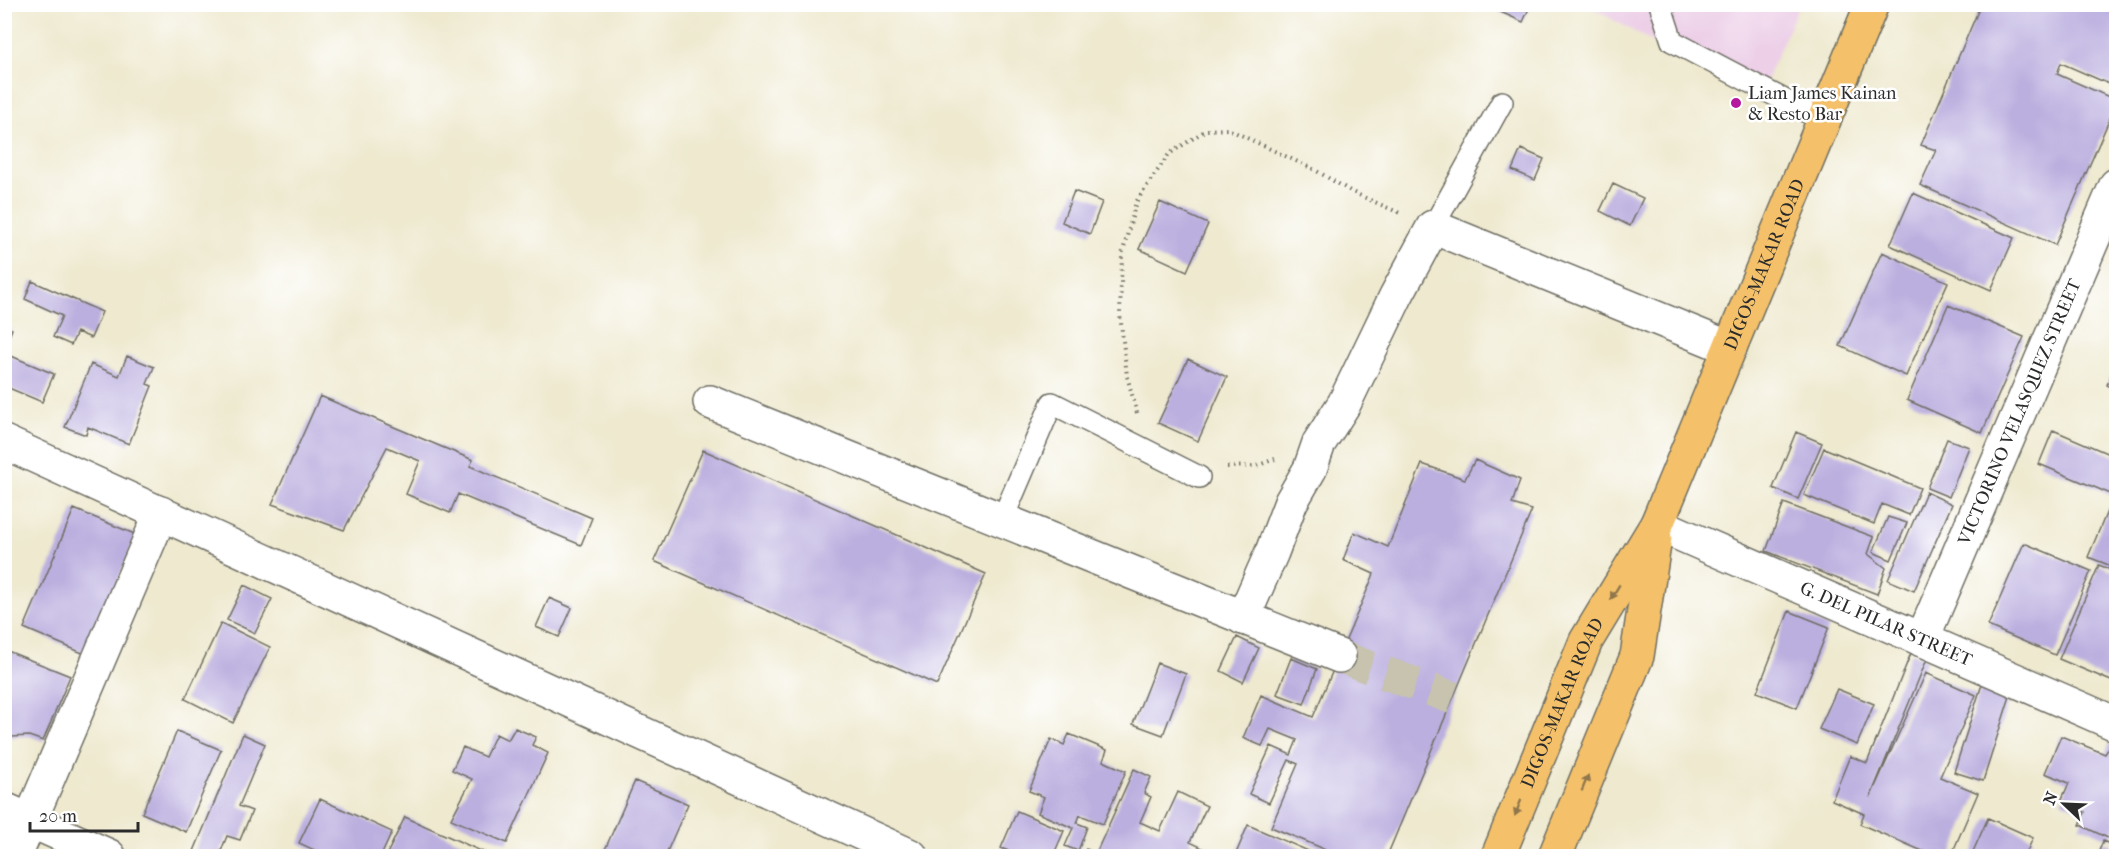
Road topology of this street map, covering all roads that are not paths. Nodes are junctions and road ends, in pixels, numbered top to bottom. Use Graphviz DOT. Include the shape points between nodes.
graph roads {
  1 [pos="1660,4"];
  2 [pos="1872,4"];
  3 [pos="1502,102"];
  4 [pos="1824,121"];
  5 [pos="2116,185"];
  6 [pos="1433,227"];
  7 [pos="1730,348"];
  8 [pos="710,402"];
  9 [pos="4,442"];
  10 [pos="1199,477"];
  11 [pos="161,513"];
  12 [pos="1002,520"];
  13 [pos="1657,524"];
  14 [pos="1243,618"];
  15 [pos="1922,640"];
  16 [pos="1339,656"];
  17 [pos="2116,724"];
  18 [pos="18,815"];
  19 [pos="15,856"];
  20 [pos="109,856"];
  21 [pos="911,856"];
  22 [pos="1498,856"];
  23 [pos="1555,856"];
  1 -- 4 [label="lane" via="1672,41"];
  2 -- 4 [label="main road, DIGOS-MAKAR ROAD"];
  3 -- 6 [label="lane"];
  4 -- 7 [label="main road, DIGOS-MAKAR ROAD"];
  5 -- 15 [label="street, VICTORINO VELASQUEZ STREET"];
  6 -- 7 [label="street"];
  6 -- 14 [label="street" via="1344,404 1319,443"];
  7 -- 13 [label="main road, DIGOS-MAKAR ROAD"];
  8 -- 12 [label="street"];
  9 -- 11 [label="street"];
  10 -- 12 [label="lane" via="1052,403"];
  11 -- 18 [label="street"];
  11 -- 21 [label="street"];
  12 -- 14 [label="street"];
  13 -- 15 [label="street, G. DEL PILAR STREET"];
  13 -- 22 [label="main road, DIGOS-MAKAR ROAD, one-way" via="1586,641"];
  23 -- 13 [label="main road, DIGOS-MAKAR ROAD, one-way" via="1637,656"];
  14 -- 16 [label="street"];
  15 -- 17 [label="street, G. DEL PILAR STREET"];
  18 -- 19 [label="street"];
  18 -- 20 [label="street"];
}
